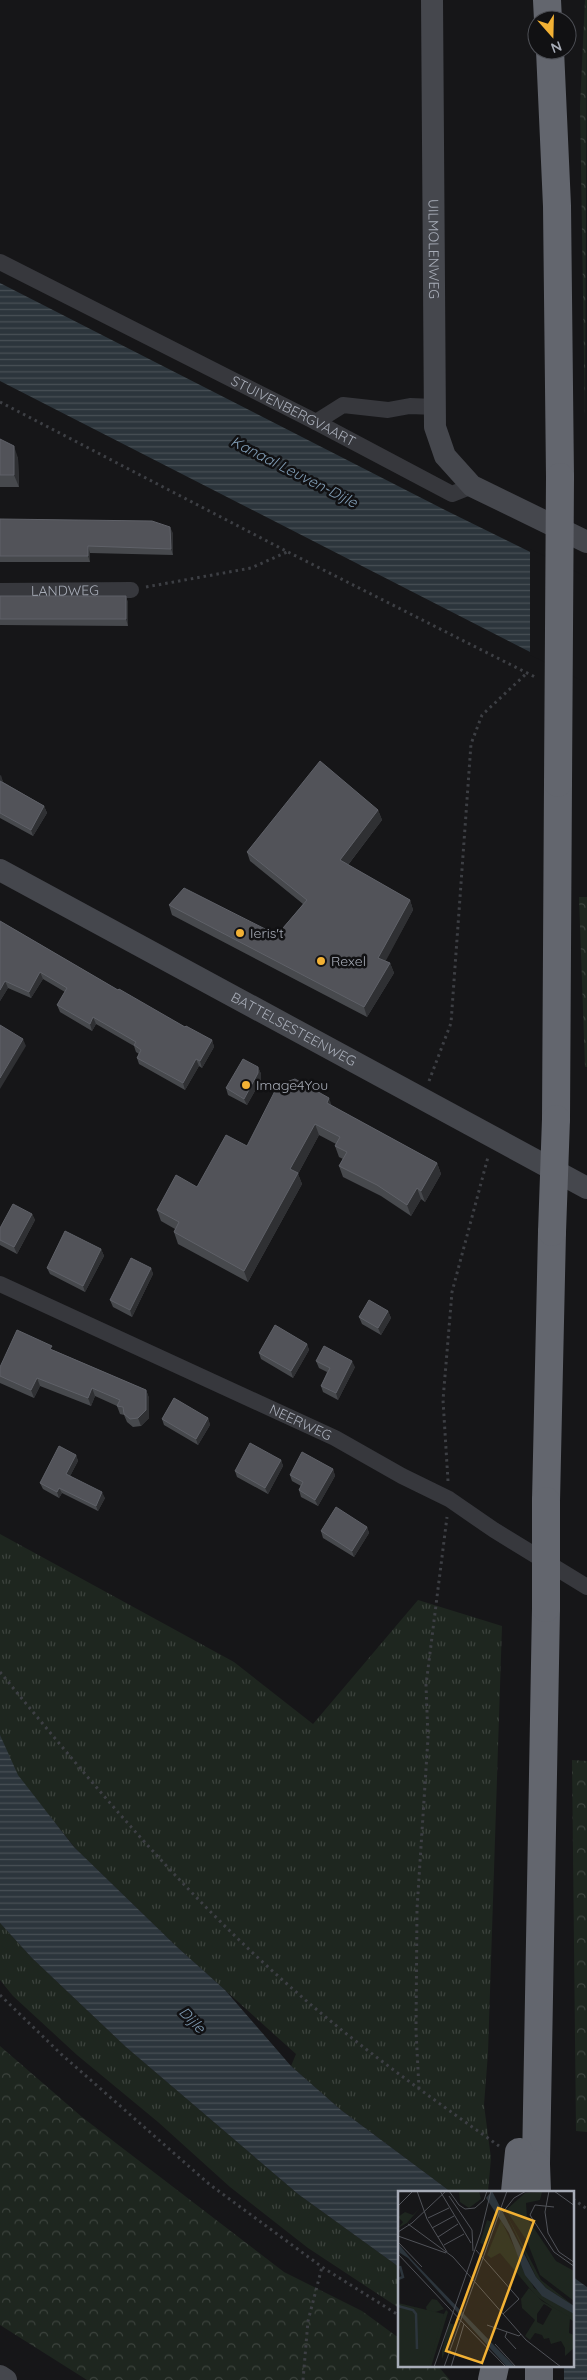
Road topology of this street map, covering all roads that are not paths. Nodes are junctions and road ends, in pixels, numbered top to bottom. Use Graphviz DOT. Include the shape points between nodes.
graph roads {
  1 [pos="432,0"];
  2 [pos="550,60"];
  3 [pos="0,262"];
  4 [pos="435,408"];
  5 [pos="316,422"];
  6 [pos="472,486"];
  7 [pos="587,542"];
  8 [pos="131,590"];
  9 [pos="0,591"];
  10 [pos="0,870"];
  11 [pos="587,1188"];
  12 [pos="0,1284"];
  13 [pos="587,1587"];
  14 [pos="518,2154"];
  15 [pos="515,2191"];
  16 [pos="536,2191"];
  17 [pos="0,2376"];
  18 [pos="6,2380"];
  1 -- 4 [label="main road, UILMOLENWEG"];
  2 -- 14 [label="highway, bridge" via="557,206 560,477 556,1119 546,1501 538,2100"];
  3 -- 5 [label="street, STUIVENBERGVAART"];
  4 -- 5 [label="street" via="410,406 388,410 343,405"];
  4 -- 6 [label="main road, UILMOLENWEG" via="435,427 445,456"];
  5 -- 6 [label="street, STUIVENBERGVAART" via="452,494"];
  6 -- 7 [label="main road"];
  8 -- 9 [label="street, LANDWEG"];
  10 -- 11 [label="main road, BATTELSESTEENWEG"];
  12 -- 13 [label="street, NEERWEG" via="300,1422 449,1499"];
  14 -- 15 [label="highway, bridge"];
  14 -- 16 [label="highway, bridge"];
  17 -- 18 [label="main road"];
}
